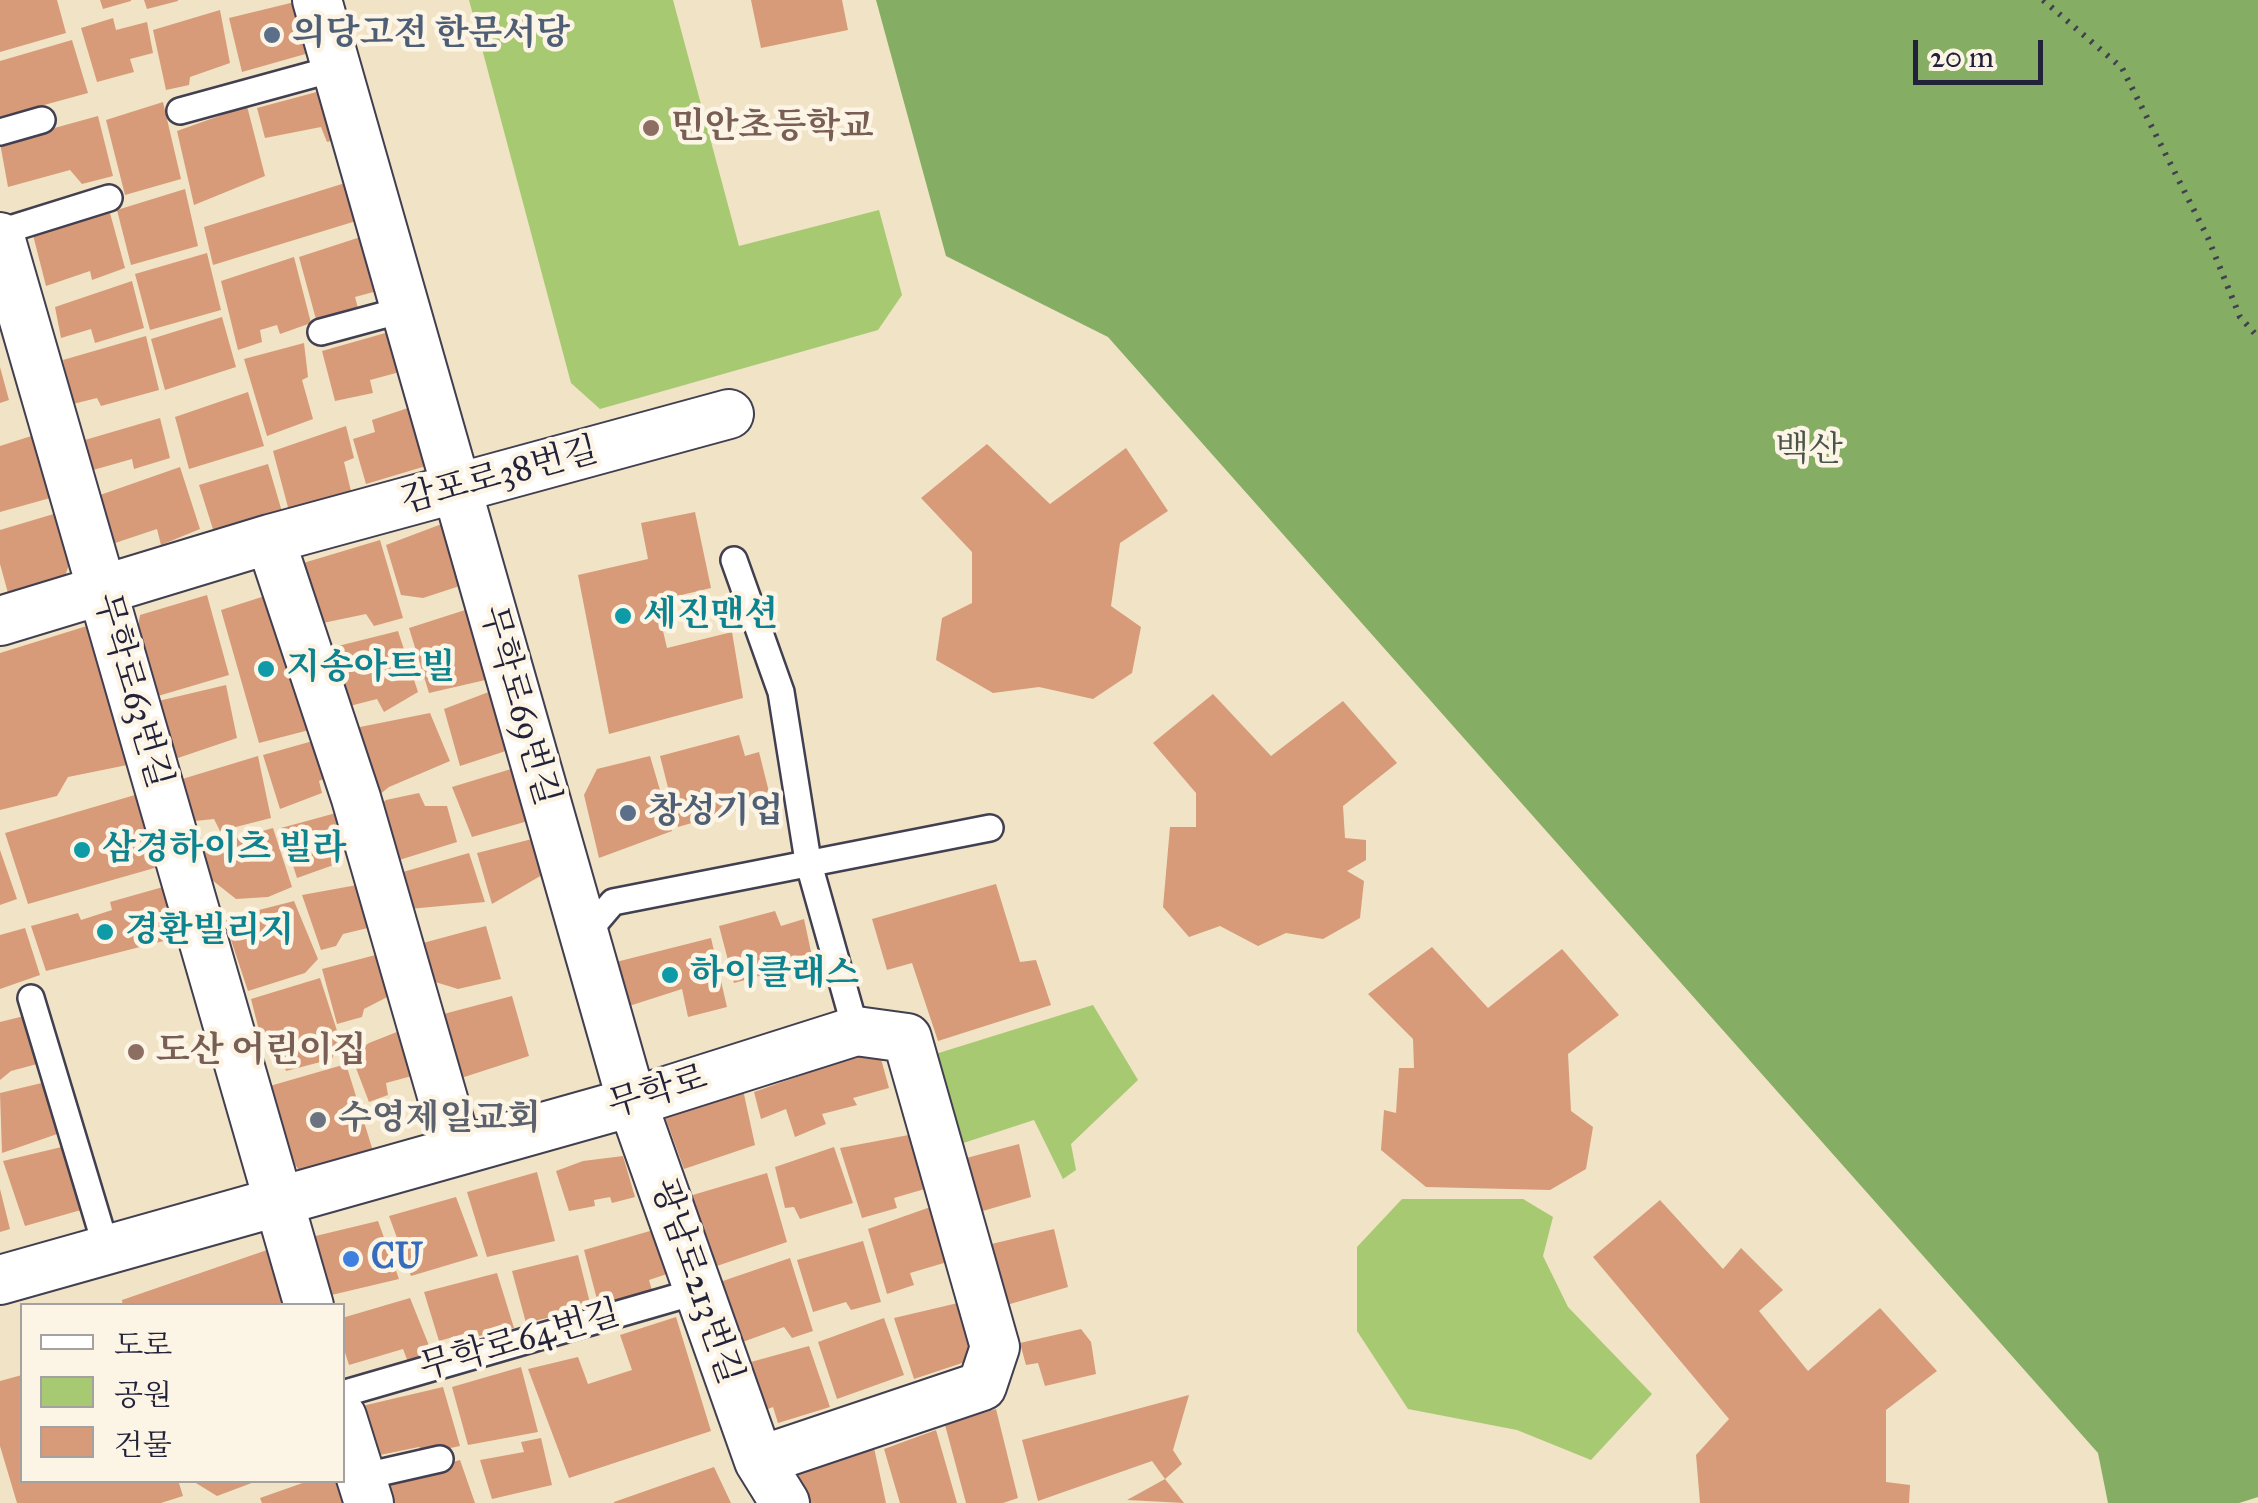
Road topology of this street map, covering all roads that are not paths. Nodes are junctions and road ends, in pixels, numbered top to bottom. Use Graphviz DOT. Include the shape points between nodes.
graph roads {
  1 [pos="317,0"];
  2 [pos="337,68"];
  3 [pos="180,111"];
  4 [pos="42,120"];
  5 [pos="0,132"];
  6 [pos="109,198"];
  7 [pos="0,235"];
  8 [pos="406,310"];
  9 [pos="320,332"];
  10 [pos="729,414"];
  11 [pos="456,489"];
  12 [pos="270,540"];
  13 [pos="734,560"];
  14 [pos="102,590"];
  15 [pos="0,621"];
  16 [pos="990,828"];
  17 [pos="808,861"];
  18 [pos="584,936"];
  19 [pos="31,998"];
  20 [pos="856,1031"];
  21 [pos="632,1102"];
  22 [pos="458,1151"];
  23 [pos="278,1202"];
  24 [pos="107,1250"];
  25 [pos="0,1280"];
  26 [pos="698,1291"];
  27 [pos="308,1303"];
  28 [pos="345,1393"];
  29 [pos="345,1427"];
  30 [pos="440,1458"];
  31 [pos="759,1462"];
  32 [pos="365,1490"];
  33 [pos="784,1503"];
  1 -- 2 [label="street, 무학로69번길"];
  2 -- 3 [label="lane"];
  2 -- 8 [label="street, 무학로69번길"];
  4 -- 5 [label="lane"];
  6 -- 7 [label="lane, 무학로63번길"];
  7 -- 14 [label="street, 무학로63번길"];
  8 -- 9 [label="lane"];
  8 -- 11 [label="street, 무학로69번길"];
  10 -- 11 [label="street, 감포로38번길"];
  11 -- 12 [label="street, 감포로38번길"];
  11 -- 18 [label="street, 무학로69번길"];
  12 -- 14 [label="street, 감포로38번길"];
  12 -- 22 [label="street" via="356,798"];
  13 -- 17 [label="lane" via="781,692"];
  14 -- 15 [label="street, 감포로38번길"];
  14 -- 23 [label="street, 무학로63번길"];
  16 -- 17 [label="lane"];
  17 -- 18 [label="lane" via="613,902"];
  17 -- 20 [label="lane"];
  18 -- 21 [label="street, 무학로69번길"];
  19 -- 24 [label="lane"];
  20 -- 21 [label="street, 무학로"];
  20 -- 31 [label="street, 무학로" via="907,1038 994,1347 982,1386"];
  21 -- 22 [label="street, 무학로"];
  21 -- 26 [label="street, 광남로213번길"];
  22 -- 23 [label="street, 무학로"];
  23 -- 24 [label="street, 무학로"];
  23 -- 27 [label="street"];
  24 -- 25 [label="street, 무학로"];
  26 -- 28 [label="lane, 무학로64번길"];
  26 -- 31 [label="street, 광남로213번길"];
  29 -- 32 [label="street"];
  30 -- 32 [label="lane"];
  31 -- 33 [label="street, 광남로213번길"];
}
